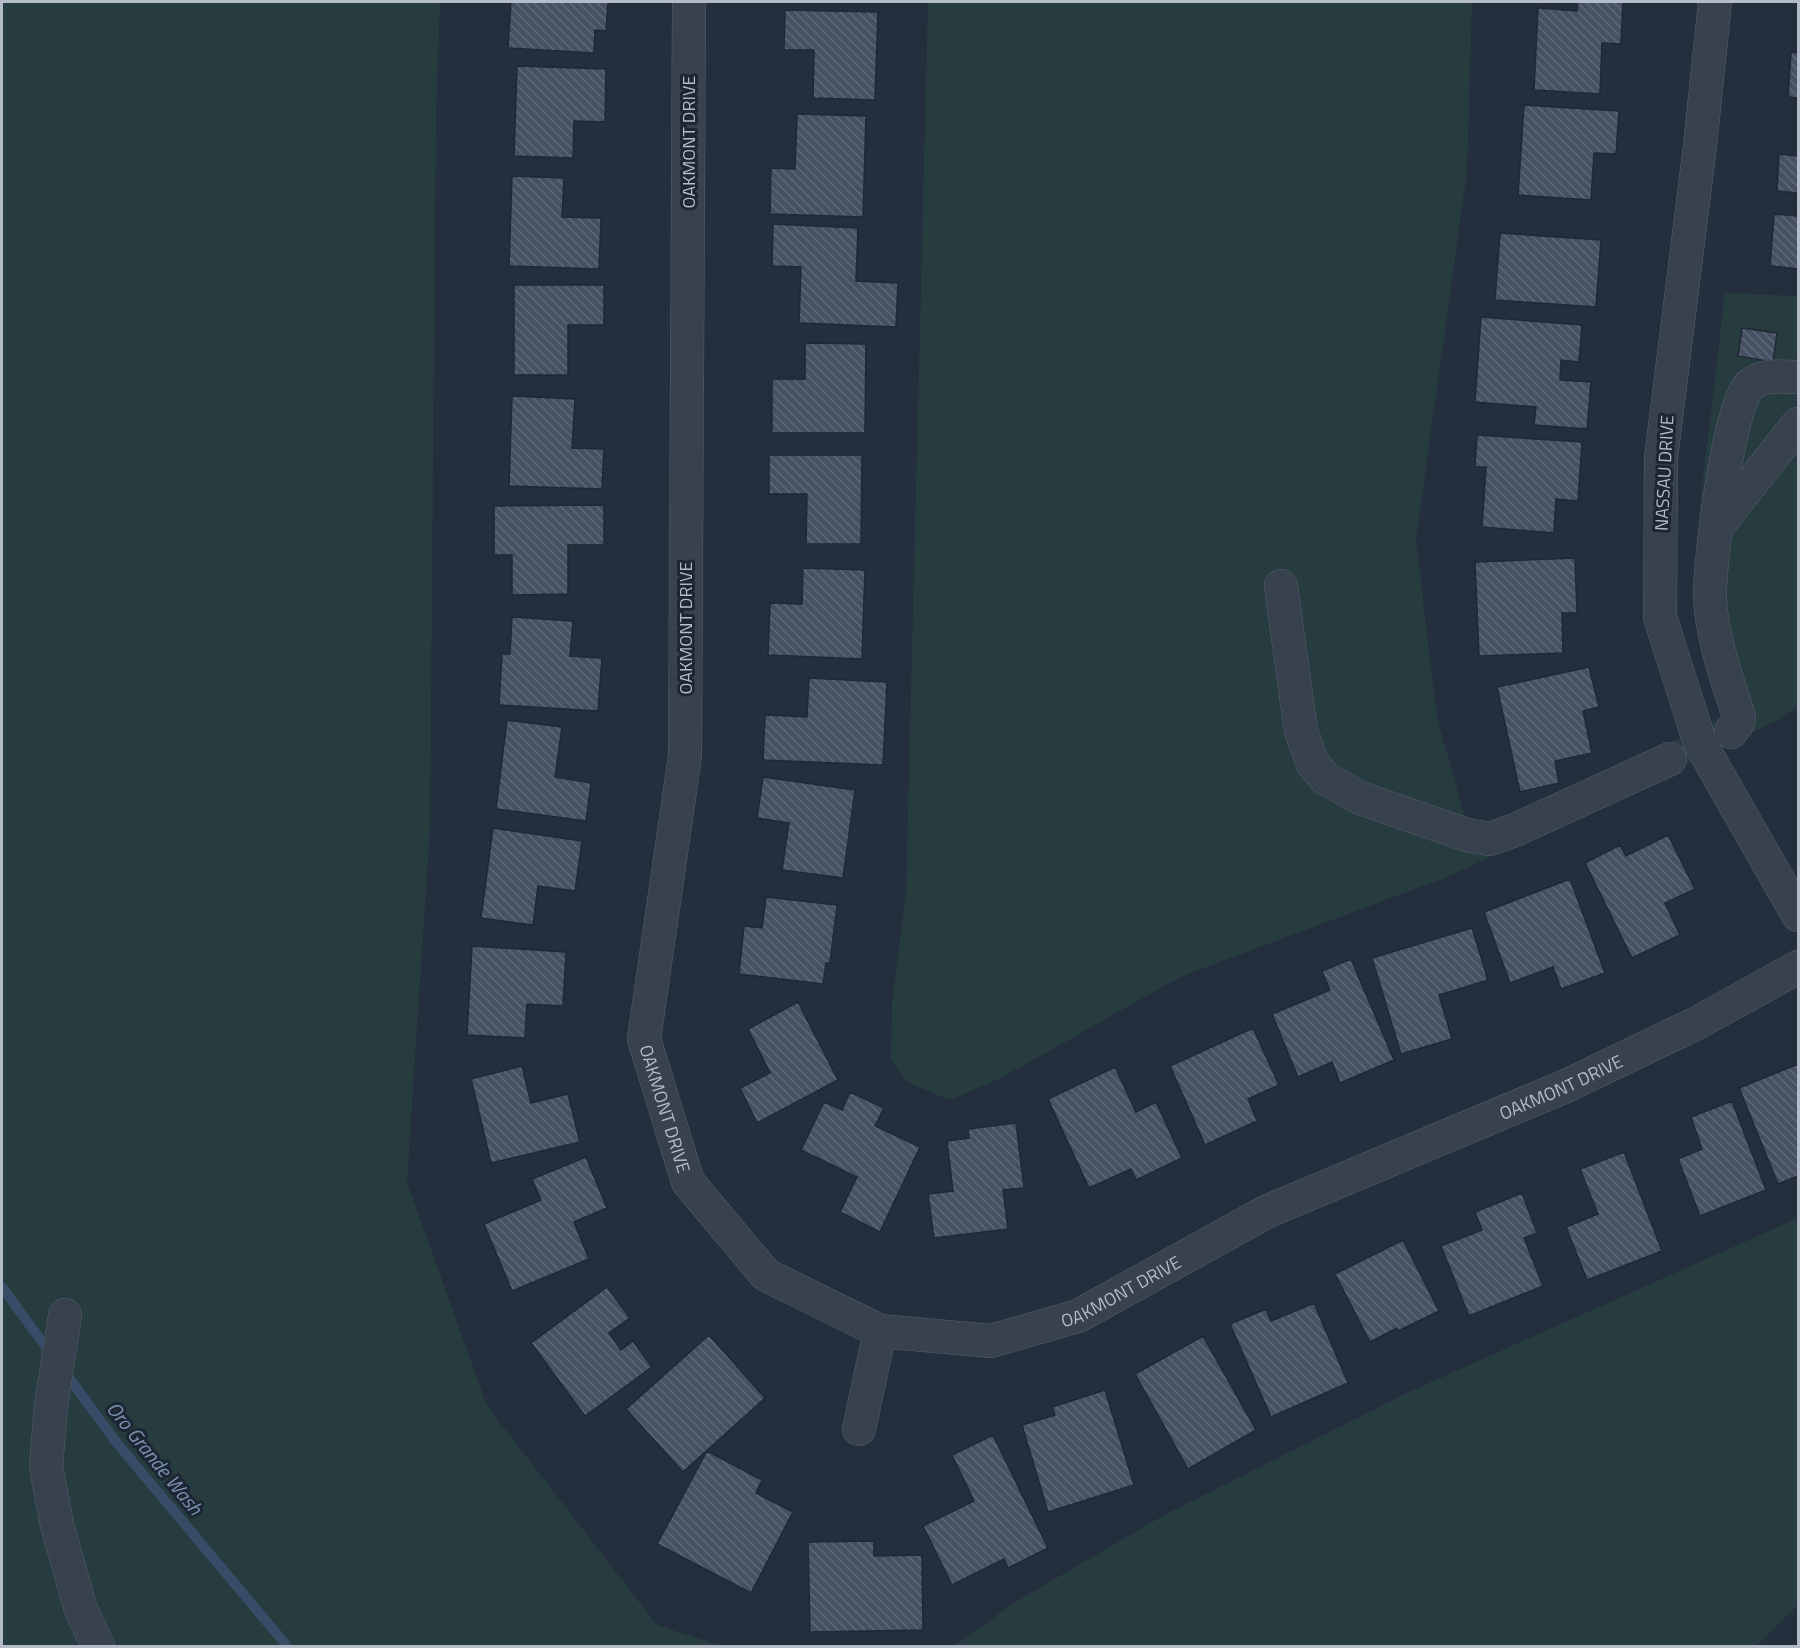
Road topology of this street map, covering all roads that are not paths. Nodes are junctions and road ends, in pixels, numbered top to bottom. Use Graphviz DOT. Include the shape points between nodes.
graph roads {
  1 [pos="689,2"];
  2 [pos="1715,2"];
  3 [pos="1798,377"];
  4 [pos="1798,424"];
  5 [pos="1714,531"];
  6 [pos="1281,586"];
  7 [pos="1731,732"];
  8 [pos="1670,759"];
  9 [pos="1798,915"];
  10 [pos="1798,967"];
  11 [pos="65,1315"];
  12 [pos="880,1330"];
  13 [pos="859,1429"];
  14 [pos="98,1647"];
  1 -- 12 [label="street, OAKMONT DRIVE" via="685,756 644,1039 688,1182 766,1275"];
  2 -- 9 [label="street, NASSAU DRIVE" via="1661,458 1660,616 1700,743"];
  3 -- 5 [label="street" via="1768,376 1742,394"];
  4 -- 5 [label="street"];
  5 -- 7 [label="street" via="1710,599 1739,717"];
  6 -- 8 [label="street" via="1306,747 1313,764 1326,778 1360,798 1467,835 1490,839"];
  10 -- 12 [label="street, OAKMONT DRIVE" via="1697,1023 1566,1086 1268,1211 1078,1316 991,1341"];
  11 -- 14 [label="street" via="46,1467 57,1526 81,1610"];
  12 -- 13 [label="street"];
}
